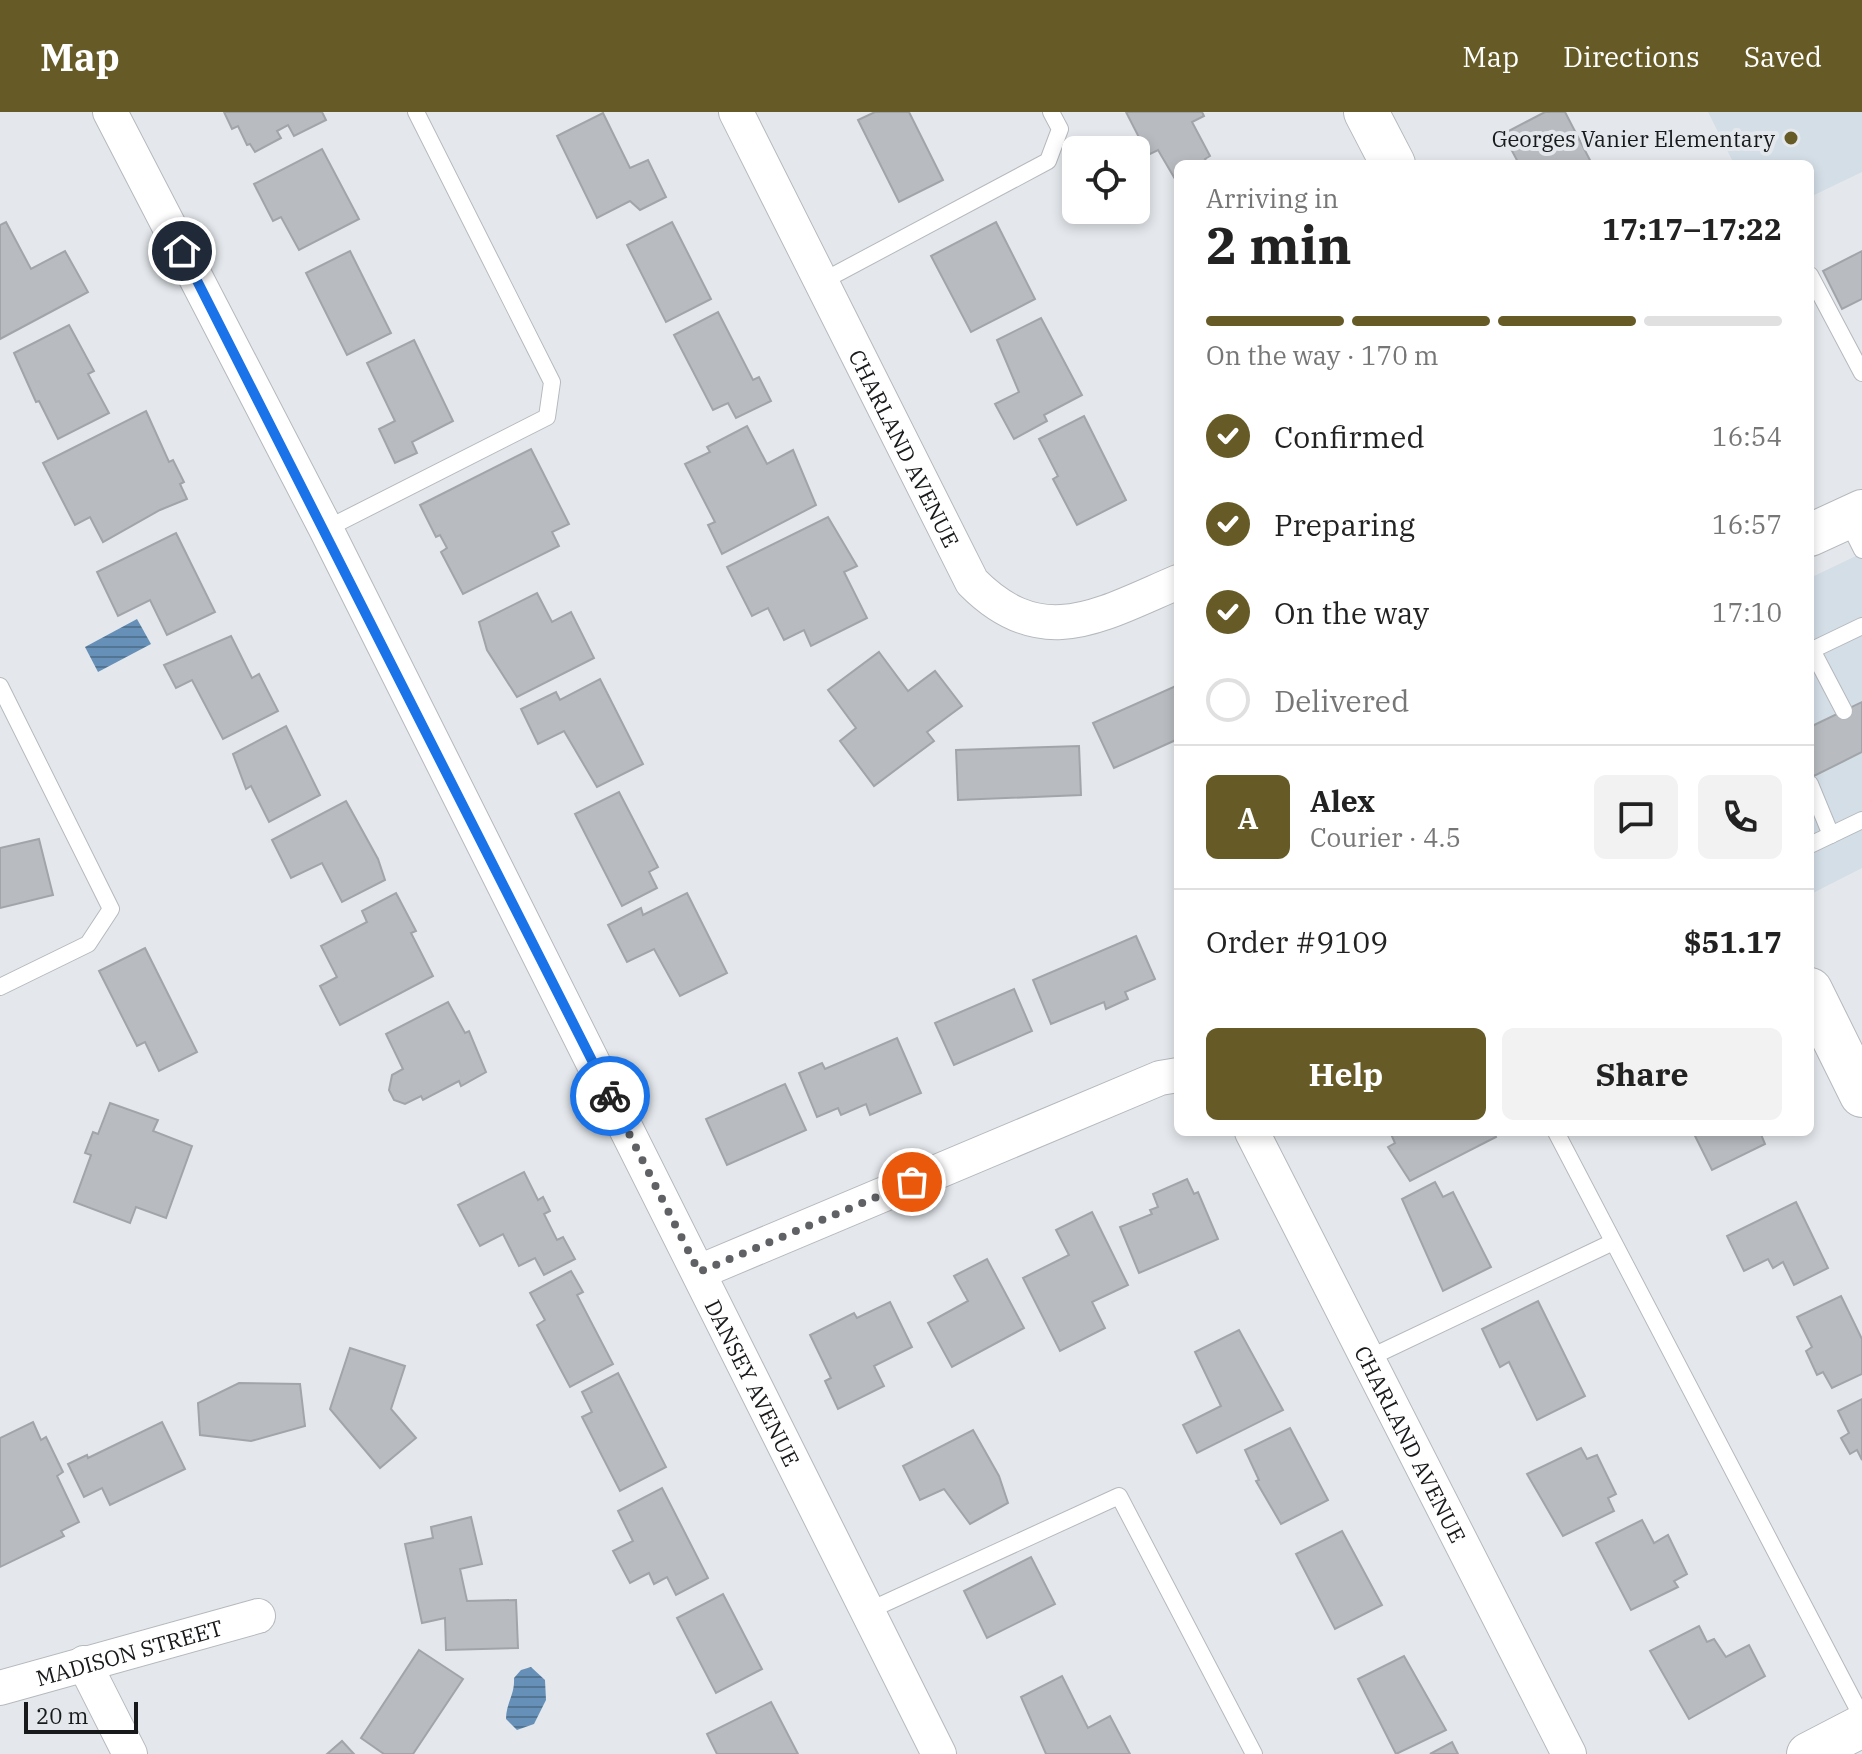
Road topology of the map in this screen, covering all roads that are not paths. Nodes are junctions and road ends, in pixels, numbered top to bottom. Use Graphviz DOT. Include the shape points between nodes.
graph roads {
  1 [pos="110,112"];
  2 [pos="416,112"];
  3 [pos="736,112"];
  4 [pos="1051,112"];
  5 [pos="1366,112"];
  6 [pos="1391,160"];
  7 [pos="823,281"];
  8 [pos="1814,283"];
  9 [pos="1862,373"];
  10 [pos="326,529"];
  11 [pos="1174,584"];
  12 [pos="1862,626"];
  13 [pos="1814,650"];
  14 [pos="1814,656"];
  15 [pos="0,686"];
  16 [pos="1844,711"];
  17 [pos="1814,794"];
  18 [pos="1862,820"];
  19 [pos="1831,835"];
  20 [pos="1814,843"];
  21 [pos="0,987"];
  22 [pos="1814,998"];
  23 [pos="1174,1076"];
  24 [pos="1862,1095"];
  25 [pos="1254,1136"];
  26 [pos="1558,1136"];
  27 [pos="1611,1243"];
  28 [pos="699,1272"];
  29 [pos="1369,1358"];
  30 [pos="868,1611"];
  31 [pos="258,1616"];
  32 [pos="84,1663"];
  33 [pos="0,1688"];
  34 [pos="1862,1717"];
  35 [pos="1862,1726"];
  36 [pos="130,1754"];
  37 [pos="939,1754"];
  38 [pos="1254,1754"];
  39 [pos="1569,1754"];
  40 [pos="1808,1754"];
  1 -- 10 [label="street, DANSEY AVENUE"];
  2 -- 10 [label="lane" via="552,382 547,417"];
  3 -- 7 [label="street, CHARLAND AVENUE"];
  4 -- 7 [label="lane" via="1060,129 1048,161"];
  5 -- 6 [label="main road"];
  7 -- 11 [label="street, CHARLAND AVENUE" via="972,582 990,600 1038,624 1062,623 1115,609"];
  8 -- 9 [label="lane"];
  10 -- 28 [label="street, DANSEY AVENUE"];
  12 -- 13 [label="lane"];
  14 -- 16 [label="lane"];
  15 -- 21 [label="lane" via="111,909 88,944"];
  17 -- 19 [label="lane"];
  18 -- 19 [label="lane"];
  19 -- 20 [label="lane"];
  22 -- 24 [label="main road"];
  23 -- 28 [label="street"];
  25 -- 29 [label="street, CHARLAND AVENUE"];
  26 -- 27 [label="lane"];
  27 -- 29 [label="lane"];
  27 -- 34 [label="lane"];
  28 -- 30 [label="street, DANSEY AVENUE"];
  29 -- 39 [label="street, CHARLAND AVENUE"];
  30 -- 37 [label="street, DANSEY AVENUE"];
  30 -- 38 [label="lane" via="1119,1496"];
  31 -- 32 [label="street, MADISON STREET"];
  32 -- 33 [label="street, MADISON STREET"];
  32 -- 36 [label="street"];
  35 -- 40 [label="street"];
}
